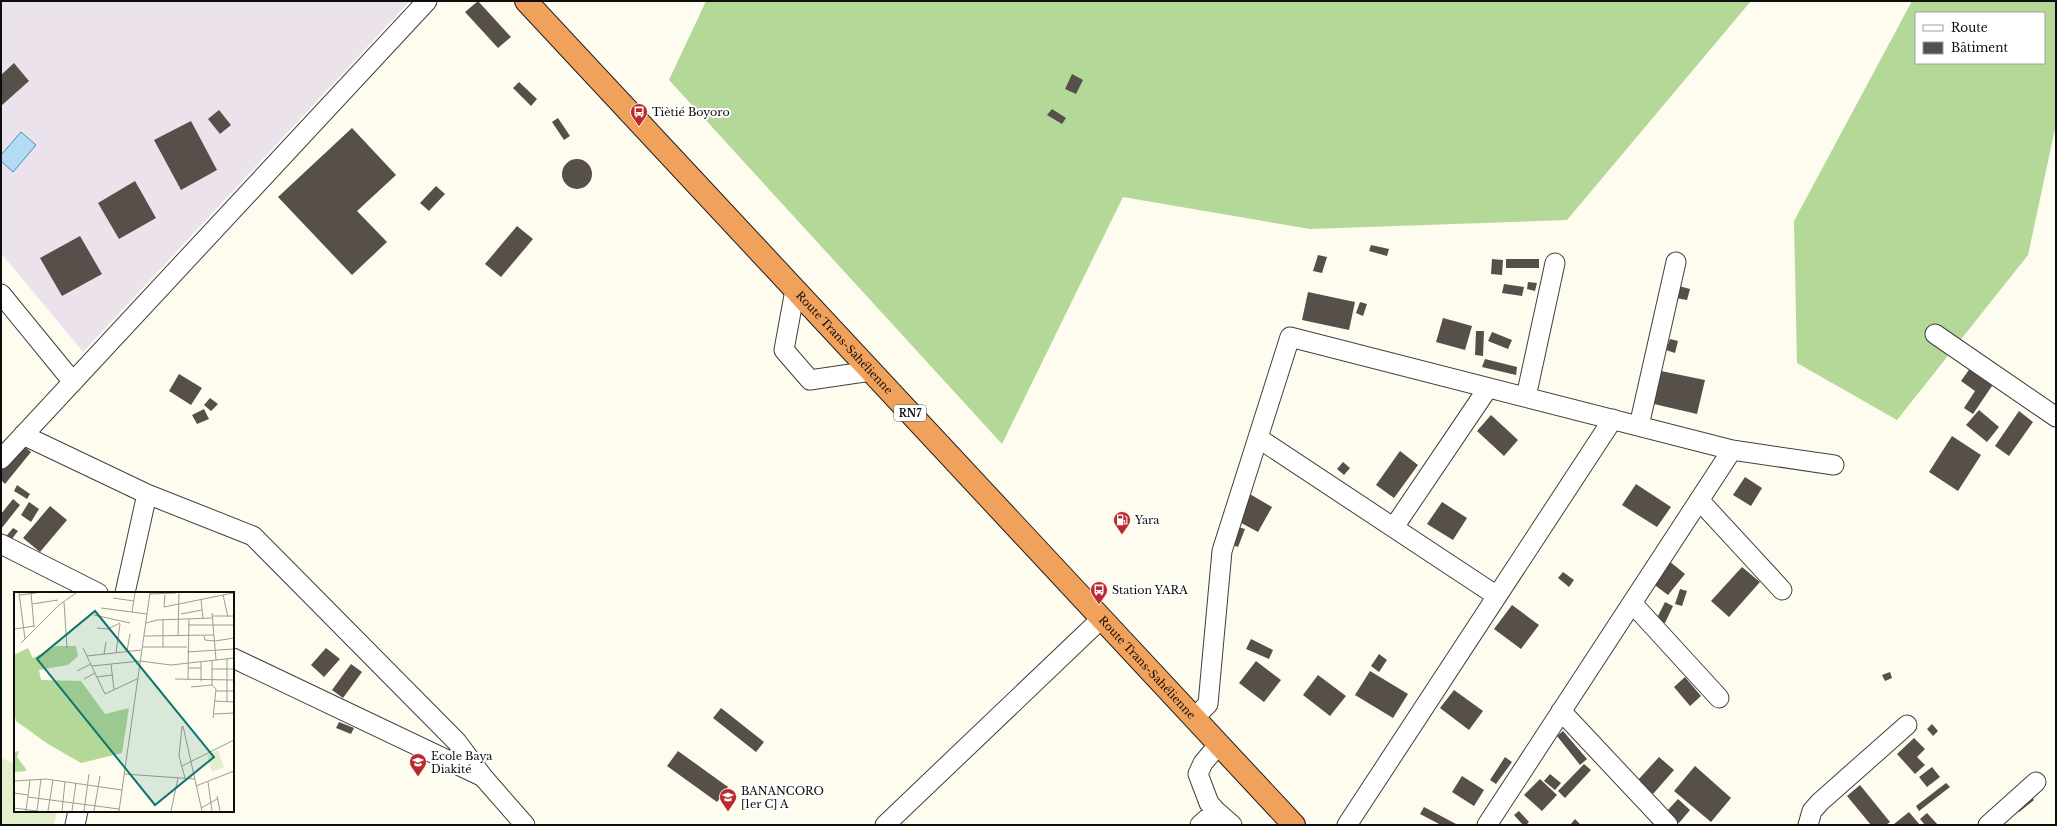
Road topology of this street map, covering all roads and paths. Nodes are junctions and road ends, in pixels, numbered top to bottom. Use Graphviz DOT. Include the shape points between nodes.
graph roads {
  1 [pos="427,1"];
  2 [pos="526,1"];
  3 [pos="1676,262"];
  4 [pos="1555,263"];
  5 [pos="795,290"];
  6 [pos="1,294"];
  7 [pos="1935,334"];
  8 [pos="871,371"];
  9 [pos="73,382"];
  10 [pos="1488,388"];
  11 [pos="1526,397"];
  12 [pos="2056,417"];
  13 [pos="1613,419"];
  14 [pos="1639,426"];
  15 [pos="23,435"];
  16 [pos="1258,438"];
  17 [pos="1732,450"];
  18 [pos="1,459"];
  19 [pos="1834,465"];
  20 [pos="148,494"];
  21 [pos="1699,500"];
  22 [pos="1394,527"];
  23 [pos="1,544"];
  24 [pos="1782,590"];
  25 [pos="96,592"];
  26 [pos="125,592"];
  27 [pos="1497,596"];
  28 [pos="1632,603"];
  29 [pos="1101,619"];
  30 [pos="234,658"];
  31 [pos="1719,698"];
  32 [pos="1561,711"];
  33 [pos="1194,718"];
  34 [pos="1908,724"];
  35 [pos="1219,744"];
  36 [pos="484,777"];
  37 [pos="2036,782"];
  38 [pos="1216,811"];
  39 [pos="78,812"];
  40 [pos="1494,822"];
  41 [pos="75,825"];
  42 [pos="525,825"];
  43 [pos="885,825"];
  44 [pos="1200,825"];
  45 [pos="1232,825"];
  46 [pos="1294,825"];
  47 [pos="1347,825"];
  48 [pos="1668,825"];
  49 [pos="1808,825"];
  50 [pos="1988,825"];
  1 -- 9 [label="street"];
  2 -- 5 [label="highway, Route Trans-Sahélienne / RN7"];
  3 -- 14 [label="street"];
  4 -- 11 [label="street"];
  5 -- 8 [label="highway, Route Trans-Sahélienne / RN7"];
  5 -- 8 [label="street" via="784,350 810,380"];
  6 -- 9 [label="street"];
  7 -- 12 [label="street"];
  8 -- 29 [label="highway, Route Trans-Sahélienne / RN7"];
  9 -- 15 [label="street"];
  10 -- 11 [label="street"];
  10 -- 16 [label="street" via="1290,337"];
  10 -- 22 [label="street"];
  11 -- 13 [label="street"];
  13 -- 14 [label="street"];
  13 -- 27 [label="street"];
  14 -- 17 [label="street"];
  15 -- 18 [label="street"];
  15 -- 20 [label="street"];
  16 -- 22 [label="street"];
  16 -- 33 [label="street" via="1222,551 1208,704"];
  17 -- 19 [label="street"];
  17 -- 21 [label="street"];
  20 -- 26 [label="street"];
  20 -- 36 [label="street" via="253,536 457,742"];
  21 -- 24 [label="street"];
  21 -- 28 [label="street"];
  22 -- 27 [label="street"];
  23 -- 25 [label="street"];
  27 -- 47 [label="street"];
  28 -- 31 [label="street"];
  28 -- 32 [label="street"];
  29 -- 33 [label="highway, Route Trans-Sahélienne / RN7"];
  29 -- 43 [label="street"];
  30 -- 36 [label="street"];
  32 -- 40 [label="street"];
  32 -- 48 [label="street"];
  33 -- 35 [label="highway, Route Trans-Sahélienne / RN7"];
  34 -- 49 [label="street" via="1820,802 1812,811"];
  35 -- 38 [label="street" via="1203,763 1198,774 1209,804"];
  35 -- 46 [label="highway, Route Trans-Sahélienne / RN7"];
  36 -- 42 [label="street"];
  37 -- 50 [label="street"];
  38 -- 44 [label="street"];
  38 -- 45 [label="street"];
  39 -- 41 [label="street"];
}
